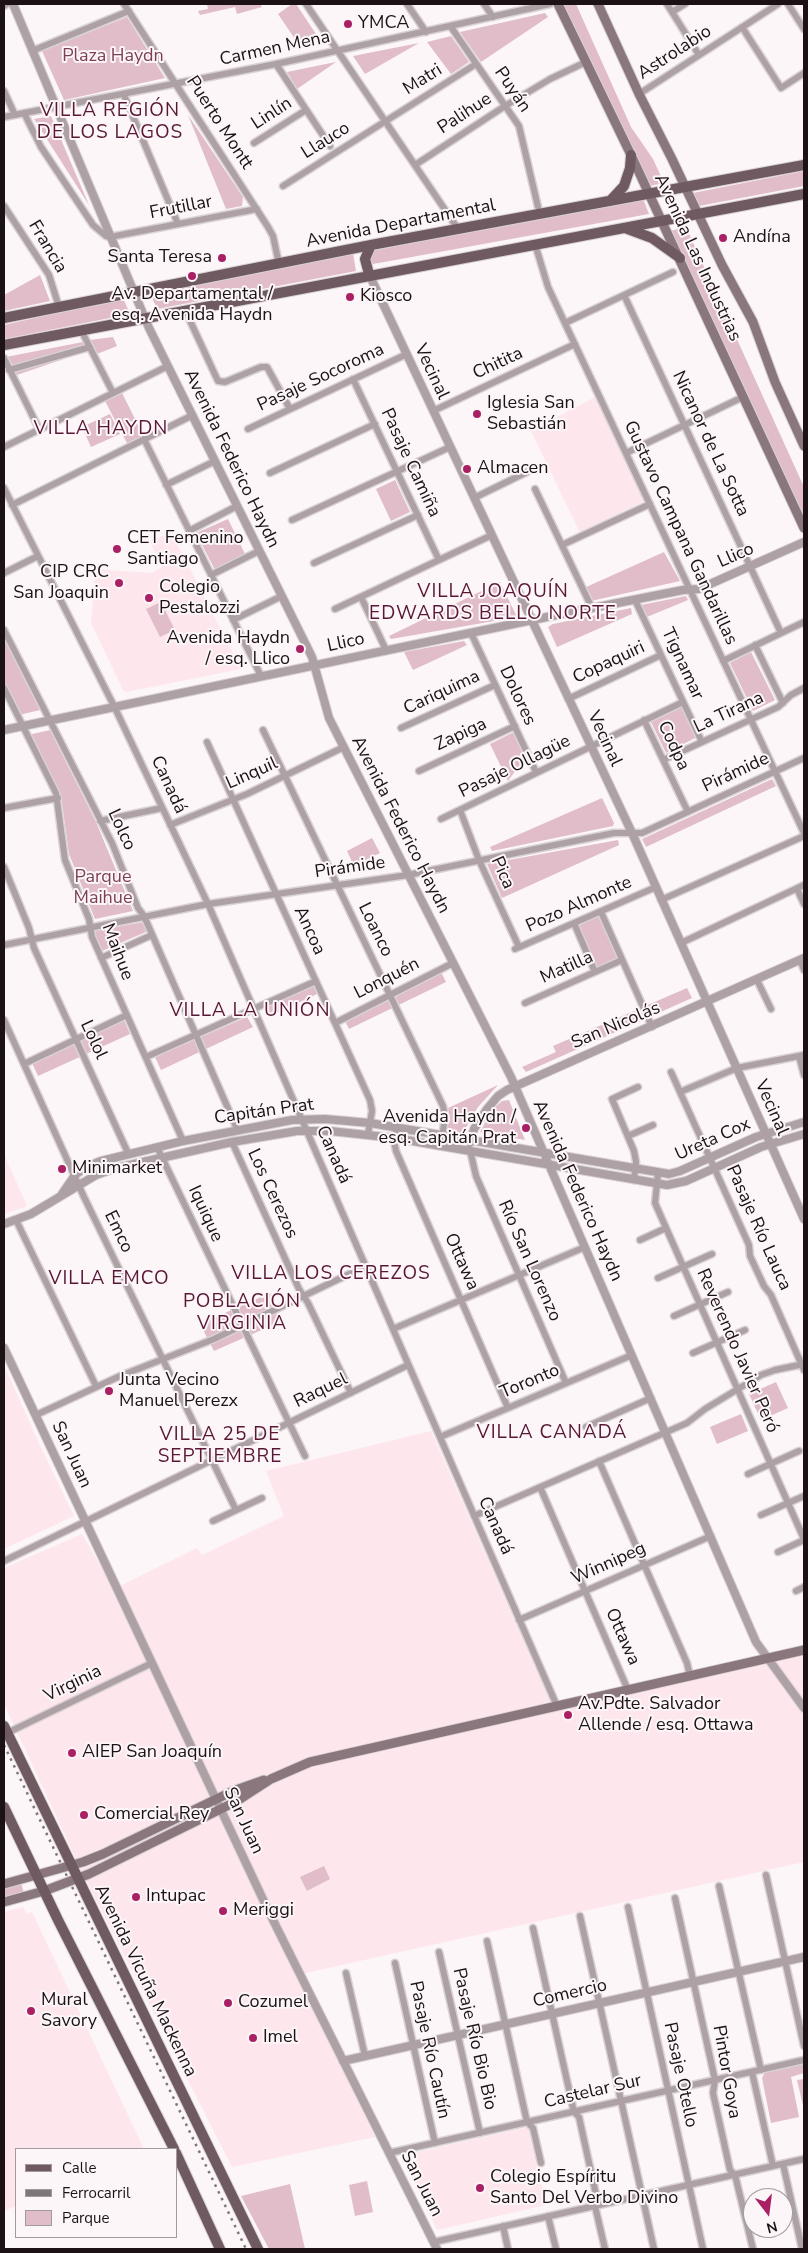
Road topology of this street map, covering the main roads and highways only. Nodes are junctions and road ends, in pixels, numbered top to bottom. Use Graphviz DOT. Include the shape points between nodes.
graph roads {
  1 [pos="558,4"];
  2 [pos="598,4"];
  3 [pos="632,155"];
  4 [pos="804,165"];
  5 [pos="686,187"];
  6 [pos="649,194"];
  7 [pos="804,194"];
  8 [pos="610,201"];
  9 [pos="697,213"];
  10 [pos="662,220"];
  11 [pos="622,228"];
  12 [pos="371,245"];
  13 [pos="680,258"];
  14 [pos="369,274"];
  15 [pos="4,318"];
  16 [pos="4,345"];
  17 [pos="804,446"];
  18 [pos="804,528"];
  19 [pos="804,1650"];
  20 [pos="5,1729"];
  21 [pos="269,1780"];
  22 [pos="4,1807"];
  23 [pos="72,1865"];
  24 [pos="36,1874"];
  25 [pos="78,1878"];
  26 [pos="4,1884"];
  27 [pos="44,1891"];
  28 [pos="4,1902"];
  29 [pos="173,2148"];
  30 [pos="178,2157"];
  31 [pos="220,2249"];
  32 [pos="258,2249"];
  1 -- 3 [label="main road, Avenida Las Industrias"];
  2 -- 5 [label="main road, Avenida Las Industrias"];
  3 -- 6 [label="main road, Avenida Las Industrias"];
  3 -- 8 [label="main road" via="624,186"];
  4 -- 5 [label="main road, Avenida Departamental"];
  5 -- 6 [label="main road, Avenida Departamental"];
  5 -- 9 [label="main road, Avenida Las Industrias"];
  6 -- 8 [label="main road, Avenida Departamental"];
  6 -- 10 [label="main road, Avenida Las Industrias"];
  7 -- 9 [label="main road"];
  8 -- 12 [label="main road, Avenida Departamental"];
  9 -- 10 [label="main road"];
  9 -- 17 [label="main road, Avenida Las Industrias" via="756,329 775,382"];
  10 -- 11 [label="main road"];
  10 -- 13 [label="main road, Avenida Las Industrias"];
  11 -- 13 [label="main road" via="652,238"];
  11 -- 14 [label="main road"];
  12 -- 14 [label="main road" via="365,259"];
  12 -- 15 [label="main road, Avenida Departamental"];
  13 -- 18 [label="main road, Avenida Las Industrias"];
  14 -- 16 [label="main road"];
  19 -- 21 [label="main road" via="321,1758"];
  20 -- 23 [label="main road, Avenida Vicuña Mackenna"];
  21 -- 23 [label="main road" via="216,1799 103,1854"];
  21 -- 25 [label="main road" via="237,1801"];
  22 -- 24 [label="main road"];
  23 -- 24 [label="main road"];
  23 -- 25 [label="main road, Avenida Vicuña Mackenna"];
  24 -- 26 [label="main road"];
  24 -- 27 [label="main road"];
  25 -- 27 [label="main road"];
  25 -- 32 [label="main road, Avenida Vicuña Mackenna"];
  27 -- 28 [label="main road"];
  27 -- 29 [label="main road"];
  30 -- 31 [label="main road"];
}
